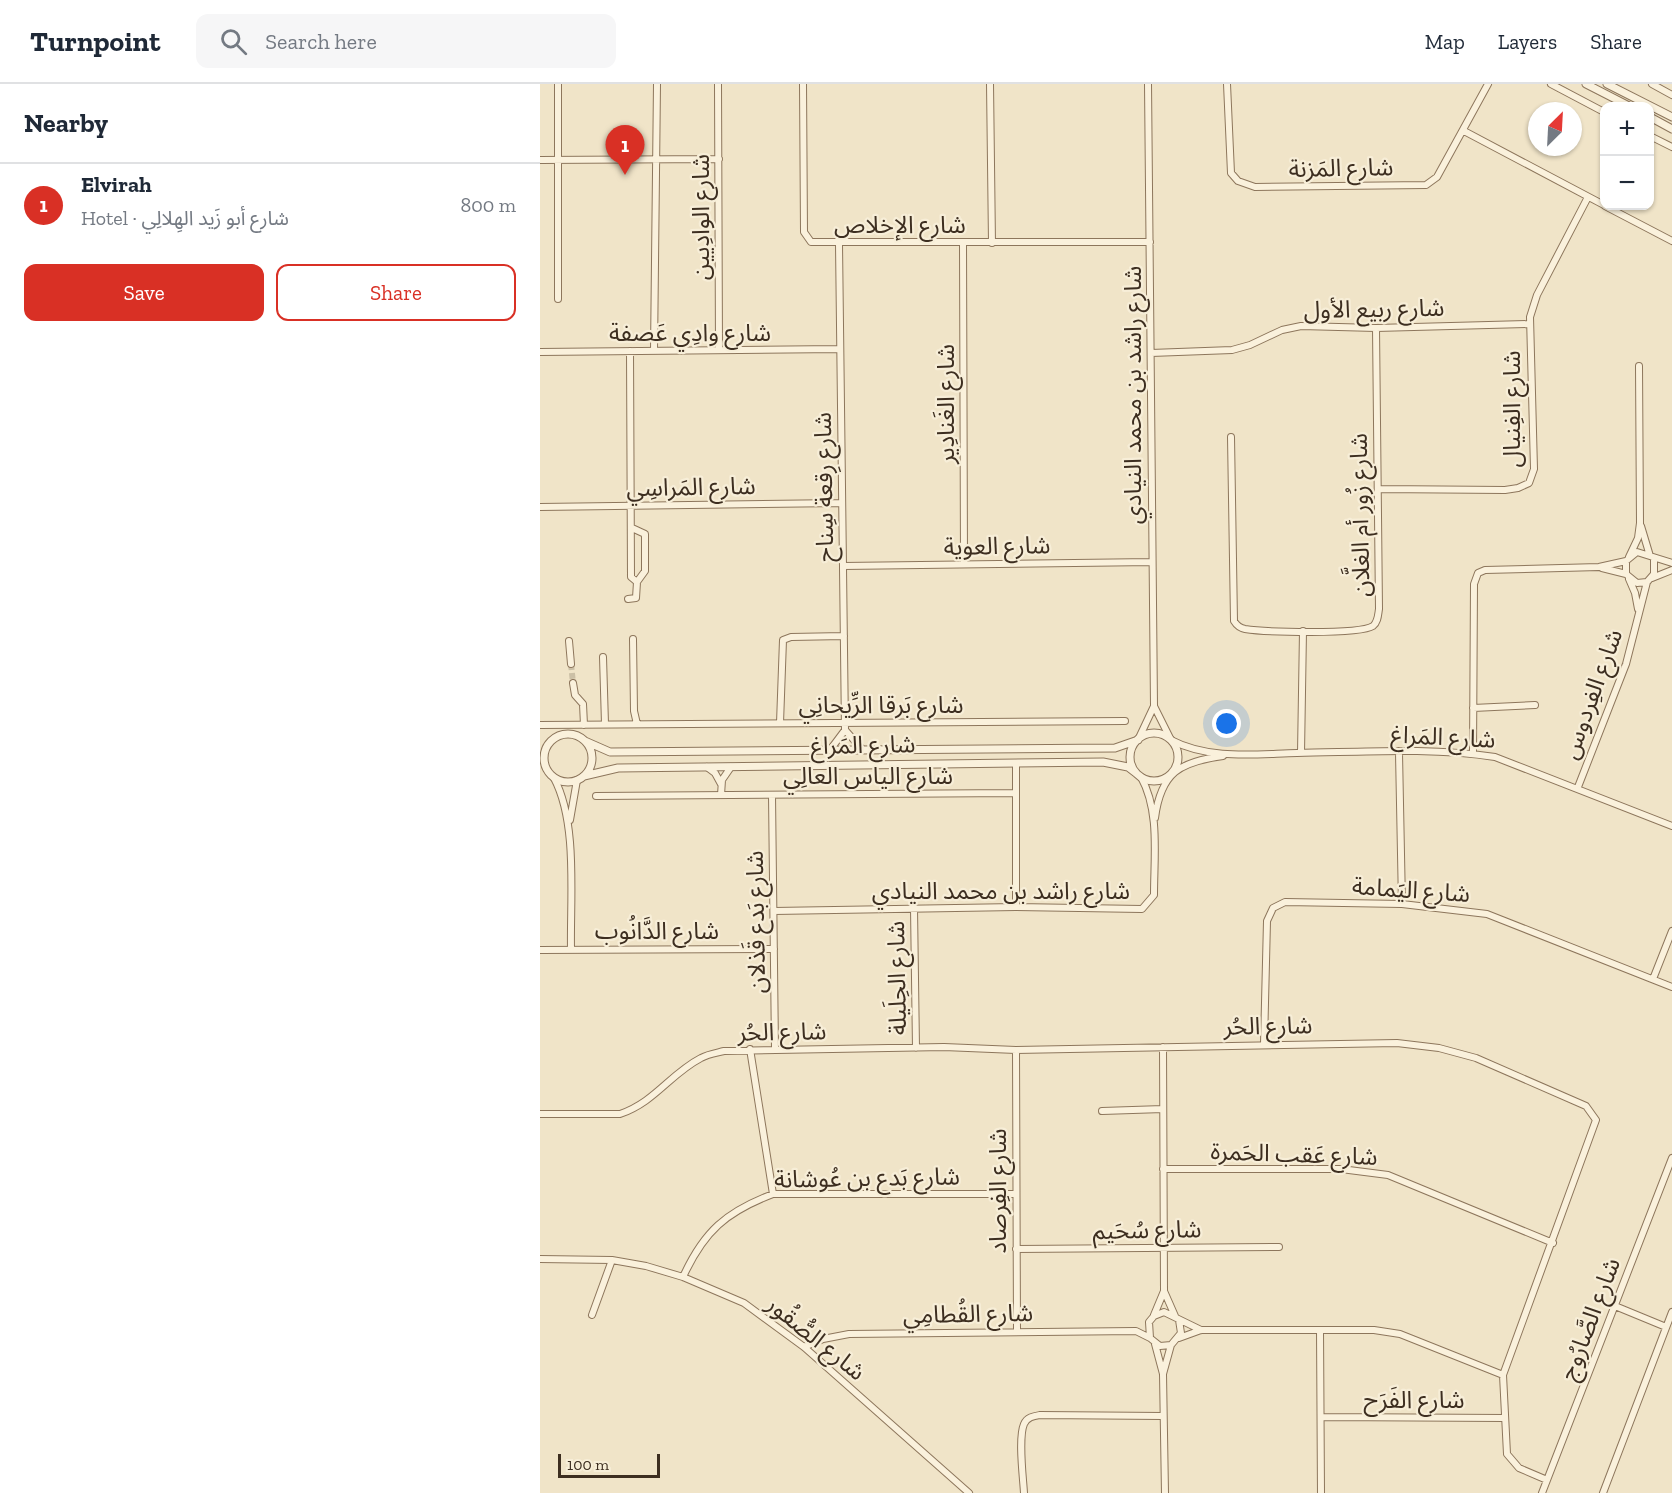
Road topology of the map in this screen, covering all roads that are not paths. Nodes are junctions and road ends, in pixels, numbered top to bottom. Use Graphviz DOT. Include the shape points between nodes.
graph roads {
  1 [pos="558,84"];
  2 [pos="657,84"];
  3 [pos="718,84"];
  4 [pos="803,84"];
  5 [pos="990,84"];
  6 [pos="1148,84"];
  7 [pos="1227,84"];
  8 [pos="1488,84"];
  9 [pos="1551,84"];
  10 [pos="1586,84"];
  11 [pos="1607,84"];
  12 [pos="1652,84"];
  13 [pos="1672,95"];
  14 [pos="1621,102"];
  15 [pos="1600,109"];
  16 [pos="1672,117"];
  17 [pos="1654,119"];
  18 [pos="1672,129"];
  19 [pos="1464,131"];
  20 [pos="1654,138"];
  21 [pos="1672,147"];
  22 [pos="658,159"];
  23 [pos="719,159"];
  24 [pos="540,160"];
  25 [pos="558,160"];
  26 [pos="1588,197"];
  27 [pos="1600,203"];
  28 [pos="1614,210"];
  29 [pos="1672,241"];
  30 [pos="1150,242"];
  31 [pos="963,243"];
  32 [pos="992,243"];
  33 [pos="839,244"];
  34 [pos="558,299"];
  35 [pos="1529,324"];
  36 [pos="1376,328"];
  37 [pos="840,349"];
  38 [pos="719,350"];
  39 [pos="630,351"];
  40 [pos="654,351"];
  41 [pos="540,352"];
  42 [pos="1151,353"];
  43 [pos="1639,366"];
  44 [pos="1231,437"];
  45 [pos="1378,489"];
  46 [pos="842,503"];
  47 [pos="632,506"];
  48 [pos="540,507"];
  49 [pos="1640,523"];
  50 [pos="632,528"];
  51 [pos="1652,558"];
  52 [pos="1627,559"];
  53 [pos="1152,562"];
  54 [pos="1672,563"];
  55 [pos="964,564"];
  56 [pos="843,566"];
  57 [pos="1599,567"];
  58 [pos="1672,570"];
  59 [pos="1627,576"];
  60 [pos="1649,580"];
  61 [pos="637,582"];
  62 [pos="628,599"];
  63 [pos="1638,613"];
  64 [pos="1303,632"];
  65 [pos="844,636"];
  66 [pos="633,639"];
  67 [pos="569,641"];
  68 [pos="603,657"];
  69 [pos="571,664"];
  70 [pos="573,683"];
  71 [pos="1535,705"];
  72 [pos="1154,706"];
  73 [pos="1473,708"];
  74 [pos="1125,721"];
  75 [pos="780,723"];
  76 [pos="605,724"];
  77 [pos="637,724"];
  78 [pos="540,725"];
  79 [pos="584,725"];
  80 [pos="845,726"];
  81 [pos="1138,740"];
  82 [pos="1171,740"];
  83 [pos="551,741"];
  84 [pos="585,741"];
  85 [pos="540,749"];
  86 [pos="862,749"];
  87 [pos="830,750"];
  88 [pos="1301,753"];
  89 [pos="1399,753"];
  90 [pos="1235,754"];
  91 [pos="1473,754"];
  92 [pos="1016,763"];
  93 [pos="707,767"];
  94 [pos="731,767"];
  95 [pos="544,770"];
  96 [pos="1170,775"];
  97 [pos="1141,777"];
  98 [pos="554,778"];
  99 [pos="581,778"];
  100 [pos="721,784"];
  101 [pos="1578,787"];
  102 [pos="1015,793"];
  103 [pos="721,795"];
  104 [pos="772,795"];
  105 [pos="596,796"];
  106 [pos="569,824"];
  107 [pos="1672,826"];
  108 [pos="1154,828"];
  109 [pos="1402,904"];
  110 [pos="1016,907"];
  111 [pos="914,908"];
  112 [pos="774,911"];
  113 [pos="1672,931"];
  114 [pos="774,949"];
  115 [pos="540,950"];
  116 [pos="571,950"];
  117 [pos="1653,979"];
  118 [pos="1672,987"];
  119 [pos="1264,1044"];
  120 [pos="1163,1047"];
  121 [pos="916,1048"];
  122 [pos="750,1049"];
  123 [pos="775,1049"];
  124 [pos="1016,1050"];
  125 [pos="1163,1109"];
  126 [pos="1102,1111"];
  127 [pos="540,1114"];
  128 [pos="1672,1158"];
  129 [pos="1164,1169"];
  130 [pos="773,1194"];
  131 [pos="1016,1194"];
  132 [pos="1553,1243"];
  133 [pos="1279,1247"];
  134 [pos="1164,1248"];
  135 [pos="1016,1249"];
  136 [pos="540,1259"];
  137 [pos="612,1260"];
  138 [pos="683,1277"];
  139 [pos="1164,1291"];
  140 [pos="1615,1306"];
  141 [pos="1672,1312"];
  142 [pos="592,1315"];
  143 [pos="1154,1316"];
  144 [pos="1177,1318"];
  145 [pos="1149,1322"];
  146 [pos="1666,1327"];
  147 [pos="1201,1330"];
  148 [pos="1320,1330"];
  149 [pos="1017,1331"];
  150 [pos="1136,1331"];
  151 [pos="1150,1338"];
  152 [pos="1179,1338"];
  153 [pos="1155,1344"];
  154 [pos="1171,1345"];
  155 [pos="804,1347"];
  156 [pos="1163,1374"];
  157 [pos="1503,1376"];
  158 [pos="1163,1416"];
  159 [pos="1323,1418"];
  160 [pos="1504,1418"];
  161 [pos="1547,1480"];
  162 [pos="969,1493"];
  163 [pos="1024,1493"];
  164 [pos="1165,1493"];
  165 [pos="1322,1493"];
  166 [pos="1542,1493"];
  167 [pos="1603,1493"];
  1 -- 25 [label="street"];
  2 -- 22 [label="street"];
  3 -- 23 [label="street, شارع الوادِيين"];
  4 -- 33 [label="street, شارع الإخلاص" via="804,232 811,242"];
  5 -- 32 [label="street"];
  6 -- 30 [label="street, شارع راشد بن محمد النيادي"];
  7 -- 19 [label="street, شارع المَزنة" via="1231,173 1238,181 1255,187 1426,184 1437,177"];
  8 -- 19 [label="street, شارع المَزنة"];
  9 -- 15 [label="street"];
  10 -- 14 [label="street"];
  11 -- 16 [label="street"];
  12 -- 13 [label="street"];
  17 -- 18 [label="street"];
  19 -- 26 [label="street"];
  20 -- 21 [label="street"];
  22 -- 23 [label="street"];
  22 -- 25 [label="street"];
  22 -- 40 [label="street"];
  23 -- 38 [label="street, شارع الوادِيين"];
  24 -- 25 [label="street"];
  25 -- 34 [label="street"];
  26 -- 27 [label="street"];
  26 -- 35 [label="street, شارع الفِنيال" via="1537,295"];
  28 -- 29 [label="street"];
  30 -- 32 [label="street, شارع الإخلاص"];
  30 -- 42 [label="street, شارع راشد بن محمد النيادي"];
  31 -- 32 [label="street, شارع الإخلاص"];
  31 -- 33 [label="street, شارع الإخلاص"];
  31 -- 55 [label="street, شارع الغَنادِير"];
  33 -- 37 [label="street, شارع رِقعة سِناح"];
  35 -- 36 [label="street, شارع ربيع الأول"];
  35 -- 45 [label="street, شارع الفِنيال" via="1534,469 1529,483 1505,490"];
  36 -- 42 [label="street, شارع ربيع الأول" via="1301,326 1232,350"];
  36 -- 45 [label="street, شارع زُور أم الغلَّان"];
  37 -- 38 [label="street, شارع وادِي عَصفة"];
  37 -- 46 [label="street, شارع رِقعة سِناح"];
  38 -- 40 [label="street, شارع وادِي عَصفة"];
  39 -- 40 [label="street, شارع وادِي عَصفة"];
  39 -- 41 [label="street, شارع وادِي عَصفة"];
  39 -- 47 [label="street"];
  42 -- 53 [label="street, شارع راشد بن محمد النيادي"];
  43 -- 49 [label="street"];
  44 -- 64 [label="street, شارع زُور أم الغلَّان" via="1234,621 1243,629"];
  45 -- 64 [label="street, شارع زُور أم الغلَّان" via="1378,619 1373,626 1362,629"];
  46 -- 47 [label="street, شارع المَراسِي"];
  46 -- 56 [label="street, شارع رِقعة سِناح"];
  47 -- 48 [label="street, شارع المَراسِي"];
  47 -- 50 [label="street"];
  49 -- 51 [label="street"];
  49 -- 52 [label="street" via="1638,538"];
  50 -- 61 [label="street" via="631,577"];
  50 -- 61 [label="street" via="645,534 645,571"];
  51 -- 52 [label="street" via="1642,552"];
  51 -- 54 [label="street"];
  51 -- 60 [label="street" via="1656,570"];
  52 -- 57 [label="street"];
  52 -- 59 [label="street"];
  53 -- 55 [label="street, شارع العوية"];
  53 -- 72 [label="street, شارع راشد بن محمد النيادي"];
  55 -- 56 [label="street, شارع العوية"];
  56 -- 65 [label="street, شارع رِقعة سِناح"];
  57 -- 59 [label="street"];
  57 -- 73 [label="street" via="1478,573 1474,584"];
  58 -- 60 [label="street"];
  59 -- 60 [label="street" via="1637,583"];
  59 -- 63 [label="street, شارع الفِردوس"];
  60 -- 63 [label="street, شارع الفِردوس"];
  61 -- 62 [label="street" via="636,598"];
  63 -- 101 [label="street, شارع الفِردوس" via="1626,664"];
  64 -- 88 [label="street"];
  65 -- 75 [label="street" via="783,640"];
  65 -- 80 [label="street, شارع رِقعة سِناح"];
  66 -- 77 [label="street"];
  67 -- 69 [label="street"];
  68 -- 76 [label="street"];
  70 -- 79 [label="street" via="575,695 583,704"];
  71 -- 73 [label="street"];
  72 -- 81 [label="street, شارع راشد بن محمد النيادي"];
  72 -- 82 [label="street, شارع راشد بن محمد النيادي"];
  73 -- 91 [label="street"];
  74 -- 80 [label="street, شارع بَرقا الرِّيحانِي"];
  75 -- 77 [label="street, شارع بَرقا الرِّيحانِي"];
  75 -- 80 [label="street, شارع بَرقا الرِّيحانِي"];
  76 -- 77 [label="street, شارع بَرقا الرِّيحانِي"];
  76 -- 79 [label="street, شارع بَرقا الرِّيحانِي"];
  78 -- 79 [label="street, شارع بَرقا الرِّيحانِي"];
  80 -- 86 [label="street"];
  80 -- 87 [label="street"];
  81 -- 82 [label="street" via="1155,734"];
  81 -- 86 [label="street, شارع المَراغ" via="1116,748"];
  81 -- 97 [label="street" via="1131,763"];
  82 -- 90 [label="street, شارع المَراغ" via="1198,751"];
  82 -- 96 [label="street" via="1178,758"];
  83 -- 84 [label="street" via="572,735"];
  83 -- 85 [label="street"];
  83 -- 95 [label="street" via="544,755"];
  84 -- 87 [label="street, شارع المَراغ" via="610,752"];
  84 -- 99 [label="street" via="592,763"];
  86 -- 87 [label="street, شارع المَراغ"];
  88 -- 89 [label="street, شارع المَراغ"];
  88 -- 90 [label="street, شارع المَراغ"];
  89 -- 91 [label="street, شارع المَراغ"];
  89 -- 109 [label="street"];
  90 -- 96 [label="street, شارع المَراغ" via="1193,761"];
  91 -- 101 [label="street, شارع المَراغ" via="1517,764"];
  92 -- 94 [label="street, شارع المَراغ"];
  92 -- 97 [label="street, شارع المَراغ" via="1103,762 1128,767"];
  92 -- 102 [label="street"];
  93 -- 94 [label="street, شارع المَراغ"];
  93 -- 99 [label="street, شارع المَراغ" via="618,768"];
  93 -- 100 [label="street"];
  94 -- 100 [label="street"];
  95 -- 98 [label="street"];
  96 -- 97 [label="street" via="1150,781"];
  96 -- 108 [label="street, شارع راشد بن محمد النيادي" via="1159,794"];
  97 -- 108 [label="street, شارع راشد بن محمد النيادي" via="1149,795"];
  98 -- 99 [label="street" via="570,782"];
  98 -- 106 [label="street" via="562,792"];
  99 -- 106 [label="street"];
  100 -- 103 [label="street"];
  101 -- 107 [label="street, شارع المَراغ"];
  102 -- 104 [label="street, شارع الياس العالِي"];
  102 -- 110 [label="street"];
  103 -- 104 [label="street, شارع الياس العالِي"];
  103 -- 105 [label="street, شارع الياس العالِي"];
  104 -- 112 [label="street, شارع بَدع قَذلان"];
  106 -- 116 [label="street"];
  108 -- 110 [label="street, شارع راشد بن محمد النيادي" via="1154,895 1142,909"];
  109 -- 117 [label="street, شارع اليَمامة" via="1487,914"];
  109 -- 119 [label="street, شارع اليَمامة" via="1285,902 1273,908 1267,921"];
  110 -- 111 [label="street, شارع راشد بن محمد النيادي"];
  111 -- 112 [label="street, شارع راشد بن محمد النيادي"];
  111 -- 121 [label="street, شارع الحِلَيلة"];
  112 -- 114 [label="street, شارع بَدع قَذلان"];
  113 -- 117 [label="street"];
  114 -- 116 [label="street, شارع الدَّانُوب"];
  114 -- 123 [label="street, شارع بَدع قَذلان"];
  115 -- 116 [label="street, شارع الدَّانُوب"];
  117 -- 118 [label="street, شارع اليَمامة"];
  119 -- 120 [label="street, شارع الحُر"];
  119 -- 132 [label="street, شارع الحُر" via="1397,1043 1439,1048 1476,1058 1591,1109 1596,1125"];
  120 -- 124 [label="street, شارع الحُر"];
  120 -- 125 [label="street"];
  121 -- 123 [label="street, شارع الحُر"];
  121 -- 124 [label="street, شارع الحُر"];
  122 -- 123 [label="street, شارع الحُر"];
  122 -- 127 [label="street, شارع الحُر" via="701,1058 646,1103 620,1114"];
  122 -- 130 [label="street"];
  124 -- 131 [label="street, شارع الفِرصاد"];
  125 -- 126 [label="street"];
  125 -- 129 [label="street"];
  128 -- 140 [label="street, شارع الصَّارُوج"];
  129 -- 132 [label="street, شارع عَقب الحَمرة" via="1341,1169 1388,1175"];
  129 -- 134 [label="street"];
  130 -- 131 [label="street, شارع بَدع بن عُوشانة"];
  130 -- 138 [label="street, شارع بَدع بن عُوشانة" via="741,1206 724,1219 699,1247"];
  131 -- 135 [label="street, شارع الفِرصاد"];
  132 -- 157 [label="street, شارع الحُر"];
  133 -- 134 [label="street, شارع سُحَيم"];
  134 -- 135 [label="street, شارع سُحَيم"];
  134 -- 139 [label="street"];
  135 -- 149 [label="street, شارع الفِرصاد"];
  136 -- 137 [label="street, شارع الصُّقُور"];
  137 -- 138 [label="street, شارع الصُّقُور"];
  137 -- 142 [label="street"];
  138 -- 155 [label="street, شارع الصُّقُور" via="744,1304"];
  139 -- 143 [label="street"];
  139 -- 144 [label="street"];
  140 -- 146 [label="street"];
  140 -- 161 [label="street, شارع الصَّارُوج"];
  141 -- 146 [label="street"];
  143 -- 144 [label="street" via="1164,1312"];
  143 -- 145 [label="street"];
  144 -- 147 [label="street"];
  144 -- 152 [label="street"];
  145 -- 150 [label="street"];
  145 -- 151 [label="street"];
  146 -- 167 [label="street"];
  147 -- 148 [label="street"];
  147 -- 152 [label="street"];
  148 -- 157 [label="street" via="1400,1334"];
  148 -- 159 [label="street"];
  149 -- 150 [label="street, شارع القُطامِي"];
  149 -- 155 [label="street, شارع القُطامِي" via="849,1334"];
  150 -- 151 [label="street, شارع القُطامِي"];
  151 -- 153 [label="street"];
  152 -- 154 [label="street"];
  153 -- 154 [label="street"];
  153 -- 156 [label="street"];
  154 -- 156 [label="street"];
  155 -- 162 [label="street, شارع الصُّقُور"];
  156 -- 158 [label="street"];
  157 -- 160 [label="street, شارع الحُر"];
  158 -- 163 [label="street" via="1029,1418 1023,1436"];
  158 -- 164 [label="street"];
  159 -- 160 [label="street, شارع الفَرَح"];
  159 -- 165 [label="street"];
  160 -- 161 [label="street, شارع الحُر" via="1508,1458 1519,1468"];
  161 -- 166 [label="street, شارع الصَّارُوج"];
}
